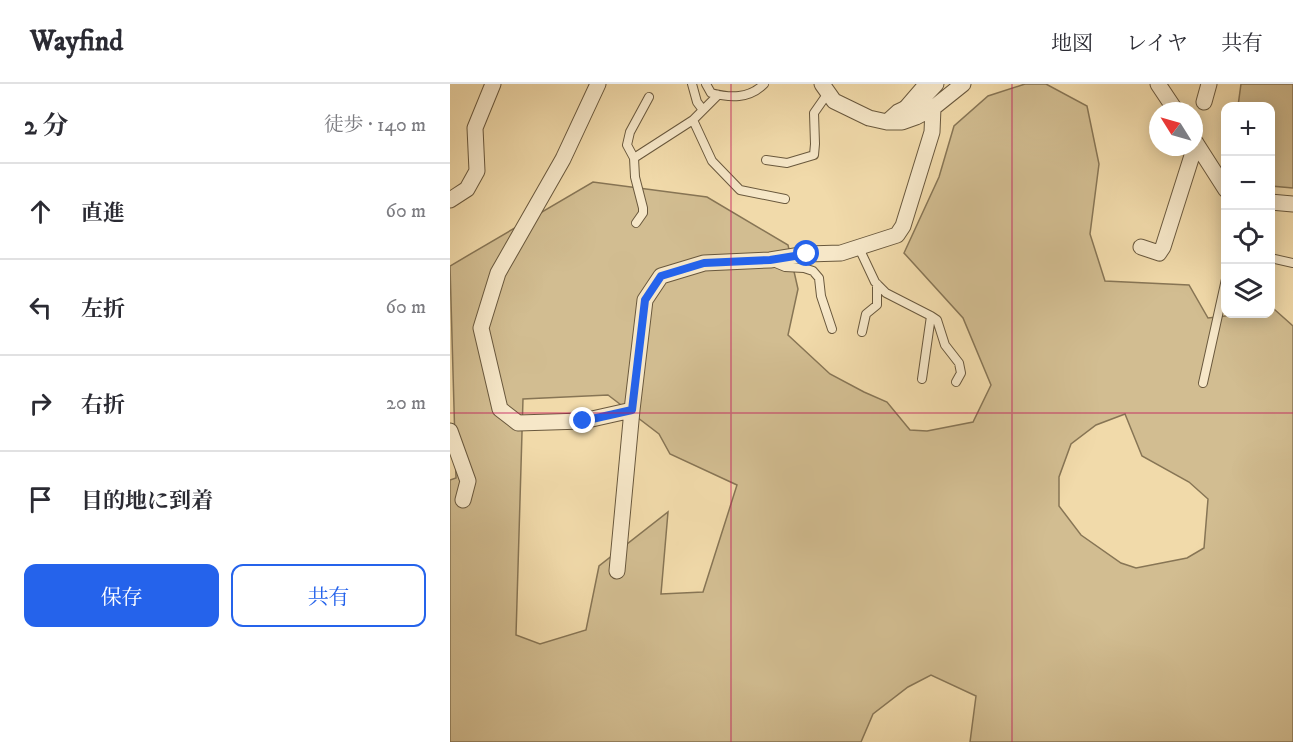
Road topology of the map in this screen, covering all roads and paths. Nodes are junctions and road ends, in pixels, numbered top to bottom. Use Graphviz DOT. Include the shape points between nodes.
graph roads {
  1 [pos="493,84"];
  2 [pos="598,84"];
  3 [pos="692,84"];
  4 [pos="706,84"];
  5 [pos="764,84"];
  6 [pos="922,84"];
  7 [pos="936,84"];
  8 [pos="963,84"];
  9 [pos="1158,84"];
  10 [pos="1209,84"];
  11 [pos="825,88"];
  12 [pos="718,95"];
  13 [pos="649,97"];
  14 [pos="1170,102"];
  15 [pos="1204,102"];
  16 [pos="933,108"];
  17 [pos="704,110"];
  18 [pos="892,117"];
  19 [pos="693,120"];
  20 [pos="1203,154"];
  21 [pos="1190,156"];
  22 [pos="634,158"];
  23 [pos="766,160"];
  24 [pos="1221,182"];
  25 [pos="785,199"];
  26 [pos="450,200"];
  27 [pos="1275,202"];
  28 [pos="1293,204"];
  29 [pos="636,223"];
  30 [pos="1141,247"];
  31 [pos="859,248"];
  32 [pos="1275,259"];
  33 [pos="770,260"];
  34 [pos="1293,263"];
  35 [pos="877,284"];
  36 [pos="1221,302"];
  37 [pos="931,316"];
  38 [pos="832,329"];
  39 [pos="861,332"];
  40 [pos="922,379"];
  41 [pos="956,382"];
  42 [pos="1203,383"];
  43 [pos="632,410"];
  44 [pos="450,431"];
  45 [pos="463,500"];
  46 [pos="617,571"];
  1 -- 26 [label="street" via="475,128 477,171 467,189"];
  2 -- 43 [label="street" via="563,159 498,273 481,328 500,409 518,423 583,421"];
  3 -- 17 [label="lane" via="697,102"];
  4 -- 12 [label="lane" via="711,93"];
  5 -- 12 [label="lane" via="741,97"];
  6 -- 18 [label="lane"];
  7 -- 18 [label="street" via="919,102"];
  8 -- 16 [label="street"];
  9 -- 14 [label="street"];
  10 -- 15 [label="street"];
  11 -- 18 [label="street" via="834,100 850,110 869,118"];
  11 -- 23 [label="lane" via="814,113 814,155 787,163"];
  12 -- 17 [label="lane"];
  13 -- 22 [label="lane" via="628,137 627,145"];
  16 -- 18 [label="street" via="902,122"];
  16 -- 31 [label="street" via="932,132 903,226 897,235"];
  17 -- 19 [label="lane"];
  19 -- 22 [label="lane"];
  19 -- 25 [label="lane" via="712,160 740,190"];
  20 -- 24 [label="street"];
  21 -- 30 [label="street" via="1163,247 1159,253"];
  22 -- 29 [label="lane" via="644,213"];
  27 -- 28 [label="street"];
  31 -- 33 [label="street" via="841,254"];
  31 -- 35 [label="lane"];
  32 -- 34 [label="lane"];
  33 -- 38 [label="lane" via="785,267 813,271 819,278"];
  33 -- 43 [label="street" via="704,263 661,276 645,300"];
  35 -- 37 [label="lane" via="886,293"];
  35 -- 39 [label="lane" via="877,305 866,314"];
  36 -- 42 [label="lane"];
  37 -- 40 [label="lane"];
  37 -- 41 [label="lane" via="937,320 945,345 959,363 961,373"];
  43 -- 46 [label="street"];
  44 -- 45 [label="street" via="468,481"];
}
